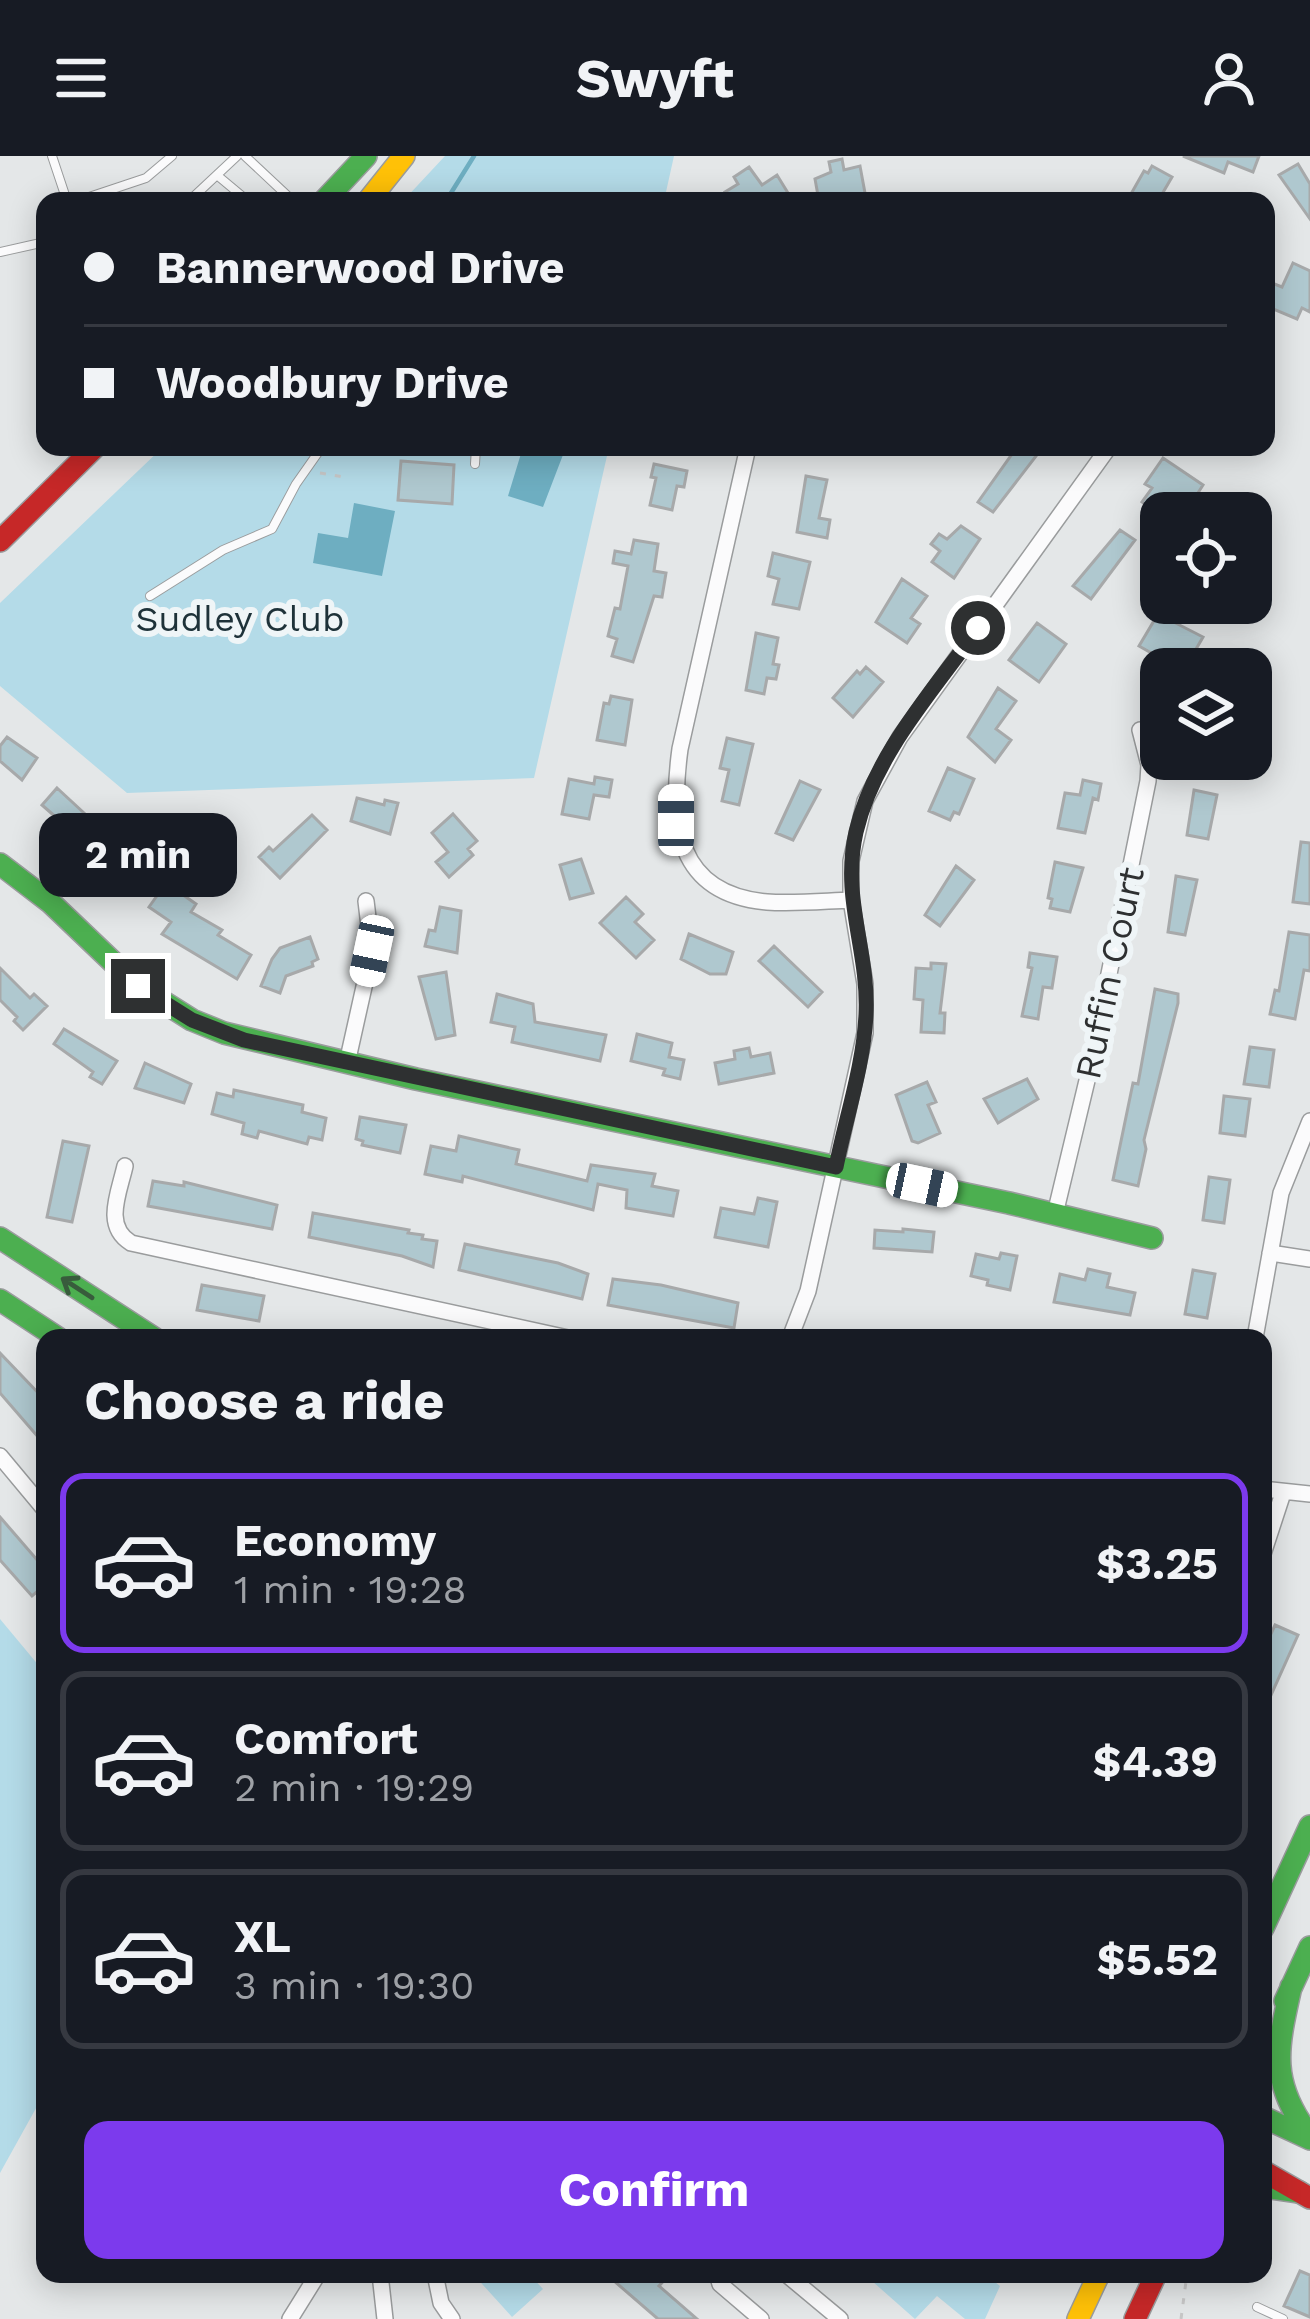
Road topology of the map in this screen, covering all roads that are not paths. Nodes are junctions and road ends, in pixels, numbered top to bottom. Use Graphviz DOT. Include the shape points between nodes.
graph roads {
  1 [pos="52,156"];
  2 [pos="172,156"];
  3 [pos="241,156"];
  4 [pos="366,156"];
  5 [pos="404,156"];
  6 [pos="218,176"];
  7 [pos="65,192"];
  8 [pos="104,192"];
  9 [pos="199,192"];
  10 [pos="237,192"];
  11 [pos="283,192"];
  12 [pos="338,192"];
  13 [pos="375,192"];
  14 [pos="36,244"];
  15 [pos="0,252"];
  16 [pos="85,456"];
  17 [pos="316,456"];
  18 [pos="476,456"];
  19 [pos="746,456"];
  20 [pos="1103,456"];
  21 [pos="476,464"];
  22 [pos="0,541"];
  23 [pos="150,596"];
  24 [pos="1148,780"];
  25 [pos="0,864"];
  26 [pos="851,900"];
  27 [pos="366,901"];
  28 [pos="347,1063"];
  29 [pos="1310,1121"];
  30 [pos="125,1166"];
  31 [pos="836,1167"];
  32 [pos="1055,1214"];
  33 [pos="0,1238"];
  34 [pos="1152,1238"];
  35 [pos="1270,1253"];
  36 [pos="1310,1259"];
  37 [pos="0,1300"];
  38 [pos="487,1320"];
  39 [pos="44,1329"];
  40 [pos="140,1329"];
  41 [pos="486,1329"];
  42 [pos="528,1329"];
  43 [pos="793,1329"];
  44 [pos="1257,1329"];
  45 [pos="0,1456"];
  46 [pos="1272,1491"];
  47 [pos="1283,1493"];
  48 [pos="1310,1493"];
  49 [pos="36,1499"];
  50 [pos="1272,1527"];
  51 [pos="1310,1826"];
  52 [pos="1272,1908"];
  53 [pos="1310,1947"];
  54 [pos="1291,1988"];
  55 [pos="1272,2027"];
  56 [pos="1272,2121"];
  57 [pos="1310,2138"];
  58 [pos="1272,2176"];
  59 [pos="1272,2189"];
  60 [pos="1305,2195"];
  61 [pos="312,2283"];
  62 [pos="381,2283"];
  63 [pos="437,2283"];
  64 [pos="721,2283"];
  65 [pos="797,2283"];
  66 [pos="1095,2283"];
  67 [pos="1152,2283"];
  68 [pos="1257,2307"];
  69 [pos="290,2319"];
  70 [pos="385,2319"];
  71 [pos="452,2319"];
  72 [pos="761,2319"];
  73 [pos="840,2319"];
  74 [pos="1078,2319"];
  75 [pos="1135,2319"];
  76 [pos="1283,2319"];
  1 -- 7 [label="lane"];
  2 -- 8 [label="lane" via="146,178"];
  3 -- 6 [label="lane"];
  3 -- 11 [label="lane"];
  4 -- 12 [label="street"];
  5 -- 13 [label="street"];
  6 -- 9 [label="lane"];
  6 -- 10 [label="lane"];
  14 -- 15 [label="lane"];
  16 -- 22 [label="street"];
  17 -- 23 [label="lane" via="272,529"];
  18 -- 21 [label="lane"];
  19 -- 26 [label="street" via="680,749 678,835 696,868 746,898"];
  20 -- 26 [label="street" via="875,778 856,831"];
  24 -- 32 [label="street, Ruffin Court"];
  25 -- 28 [label="street" via="161,1003 224,1033"];
  26 -- 31 [label="street" via="866,1011"];
  27 -- 28 [label="street" via="372,951"];
  28 -- 31 [label="street"];
  29 -- 35 [label="street" via="1286,1176"];
  30 -- 38 [label="street" via="114,1219 131,1244"];
  31 -- 32 [label="street"];
  31 -- 43 [label="street"];
  32 -- 34 [label="street"];
  40 -- 33 [label="street, one-way"];
  35 -- 36 [label="street"];
  35 -- 44 [label="street"];
  37 -- 39 [label="street"];
  38 -- 41 [label="street"];
  38 -- 42 [label="street"];
  45 -- 49 [label="street"];
  46 -- 47 [label="street"];
  47 -- 48 [label="street"];
  47 -- 50 [label="street"];
  51 -- 52 [label="street"];
  53 -- 54 [label="street"];
  54 -- 55 [label="street"];
  54 -- 57 [label="street" via="1278,2079 1286,2107"];
  56 -- 57 [label="street"];
  58 -- 60 [label="street"];
  59 -- 60 [label="street"];
  61 -- 69 [label="street"];
  62 -- 70 [label="street"];
  63 -- 71 [label="street"];
  64 -- 72 [label="street"];
  65 -- 73 [label="street"];
  66 -- 74 [label="street"];
  67 -- 75 [label="street"];
  68 -- 76 [label="lane"];
}
